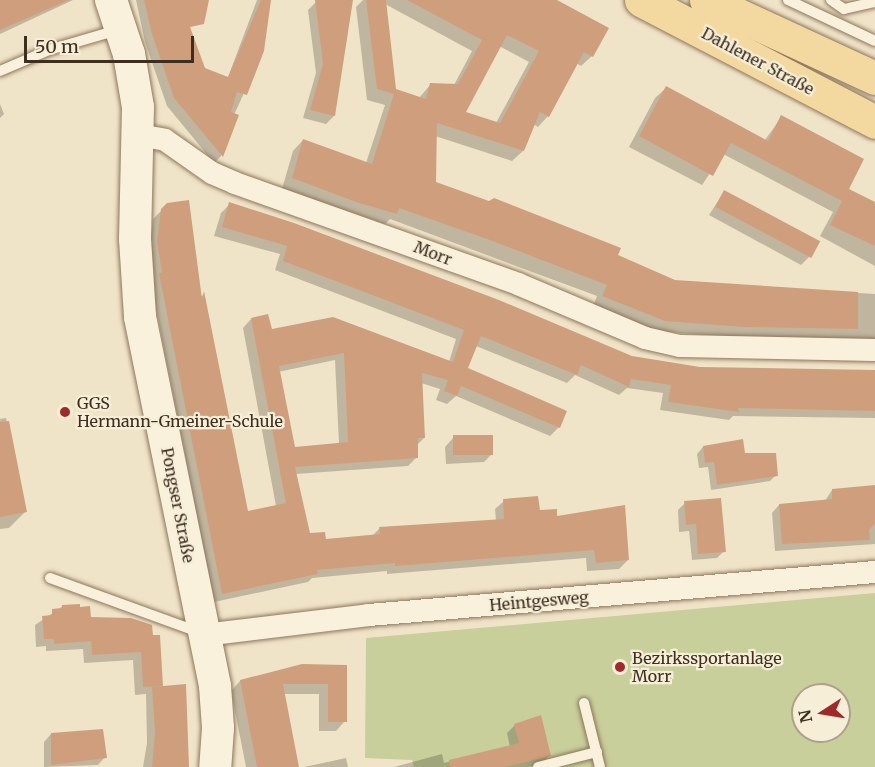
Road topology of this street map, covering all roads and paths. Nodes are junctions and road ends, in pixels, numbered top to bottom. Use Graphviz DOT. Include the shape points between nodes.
graph roads {
  1 [pos="111,0"];
  2 [pos="641,0"];
  3 [pos="706,0"];
  4 [pos="788,0"];
  5 [pos="831,0"];
  6 [pos="875,3"];
  7 [pos="122,30"];
  8 [pos="875,41"];
  9 [pos="0,71"];
  10 [pos="875,78"];
  11 [pos="875,122"];
  12 [pos="138,135"];
  13 [pos="875,350"];
  14 [pos="875,572"];
  15 [pos="50,578"];
  16 [pos="204,634"];
  17 [pos="584,703"];
  18 [pos="597,752"];
  19 [pos="215,767"];
  20 [pos="538,767"];
  21 [pos="600,767"];
  1 -- 7 [label="main road"];
  2 -- 11 [label="main road, Dahlener Straße"];
  3 -- 10 [label="main road, Dahlener Straße"];
  4 -- 8 [label="lane"];
  5 -- 6 [label="lane" via="844,9"];
  7 -- 9 [label="lane" via="50,50"];
  7 -- 12 [label="main road" via="134,80"];
  12 -- 13 [label="street, Morr" via="165,140 235,183 507,280 645,338 680,346"];
  12 -- 16 [label="main road, Pongser Straße" via="135,239 140,316"];
  14 -- 16 [label="street, Heintgesweg" via="369,615"];
  15 -- 16 [label="lane"];
  16 -- 19 [label="main road, Pongser Straße" via="215,686"];
  17 -- 18 [label="lane"];
  18 -- 20 [label="lane"];
  18 -- 21 [label="lane"];
}
